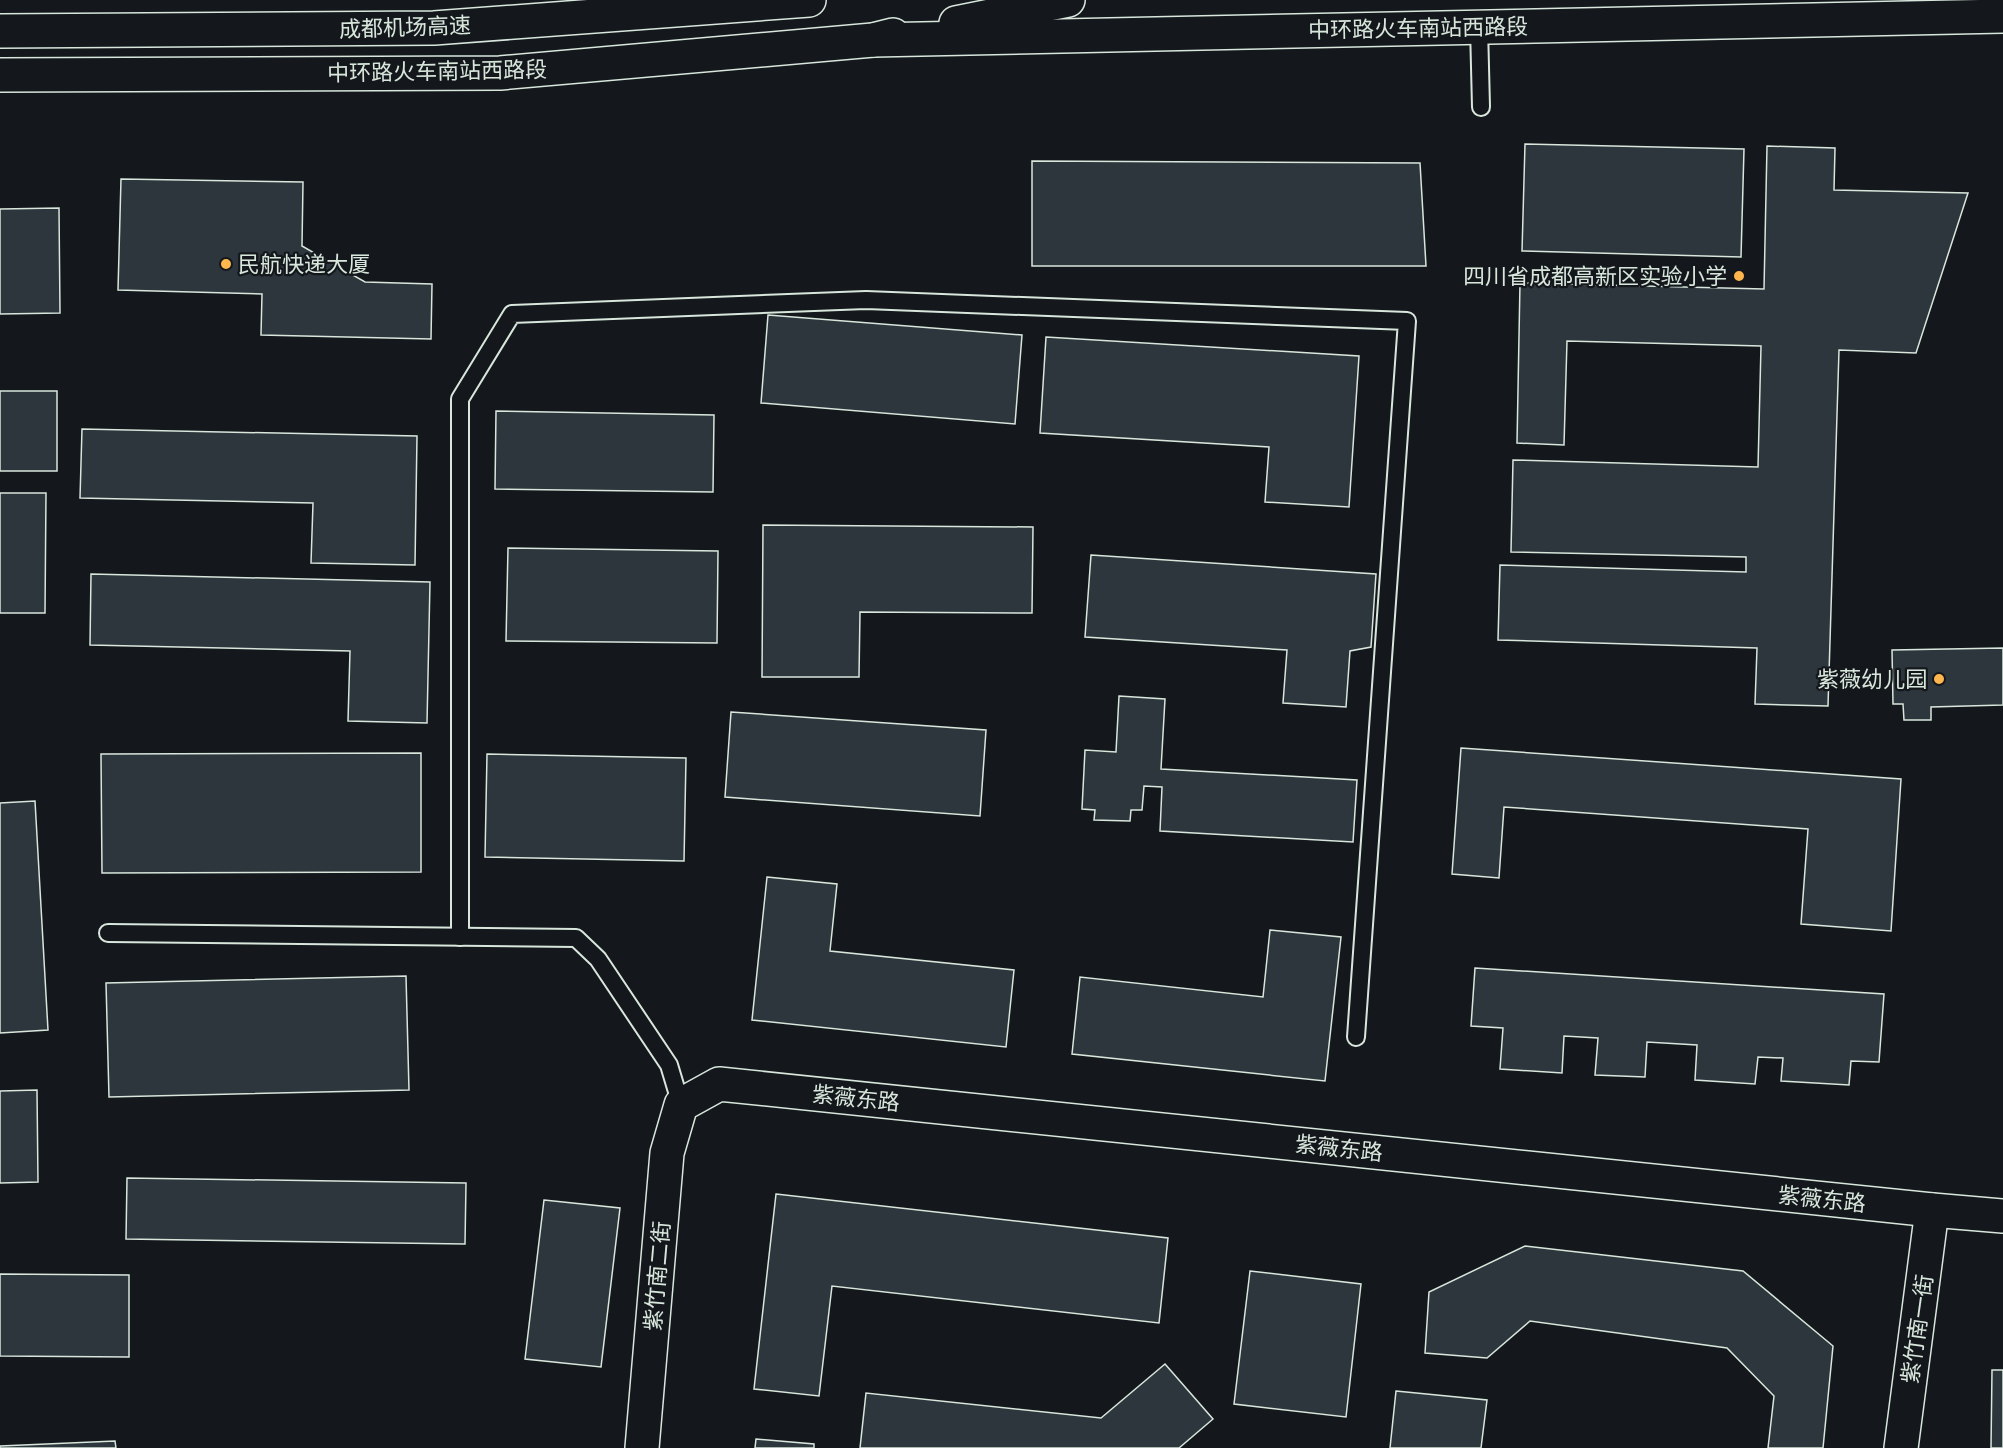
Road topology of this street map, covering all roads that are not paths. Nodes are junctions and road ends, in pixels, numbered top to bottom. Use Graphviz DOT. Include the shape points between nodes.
graph roads {
  1 [pos="809,0"];
  2 [pos="1068,0"];
  3 [pos="1864,0"];
  4 [pos="2003,16"];
  5 [pos="1912,18"];
  6 [pos="1479,27"];
  7 [pos="0,31"];
  8 [pos="873,40"];
  9 [pos="0,75"];
  10 [pos="1481,107"];
  11 [pos="108,933"];
  12 [pos="460,937"];
  13 [pos="1356,1037"];
  14 [pos="681,1105"];
  15 [pos="1932,1210"];
  16 [pos="2003,1216"];
  17 [pos="642,1448"];
  18 [pos="1901,1448"];
  1 -- 7 [label="main road, 成都机场高速" via="434,28"];
  2 -- 8 [label="main road, 中环路火车南站西路段"];
  3 -- 5 [label="main road"];
  4 -- 5 [label="main road, 中环路火车南站西路段"];
  5 -- 6 [label="main road, 中环路火车南站西路段"];
  6 -- 8 [label="main road, 中环路火车南站西路段"];
  6 -- 10 [label="lane"];
  8 -- 9 [label="main road, 中环路火车南站西路段" via="500,73"];
  11 -- 12 [label="lane"];
  12 -- 13 [label="lane" via="460,399 512,314 866,300 1407,321"];
  12 -- 14 [label="lane" via="576,938 597,959 669,1065"];
  14 -- 15 [label="main road, 紫薇东路" via="719,1084"];
  14 -- 17 [label="main road, 紫竹南二街" via="668,1153"];
  15 -- 16 [label="main road, 紫薇东路"];
  15 -- 18 [label="main road, 紫竹南一街"];
}
